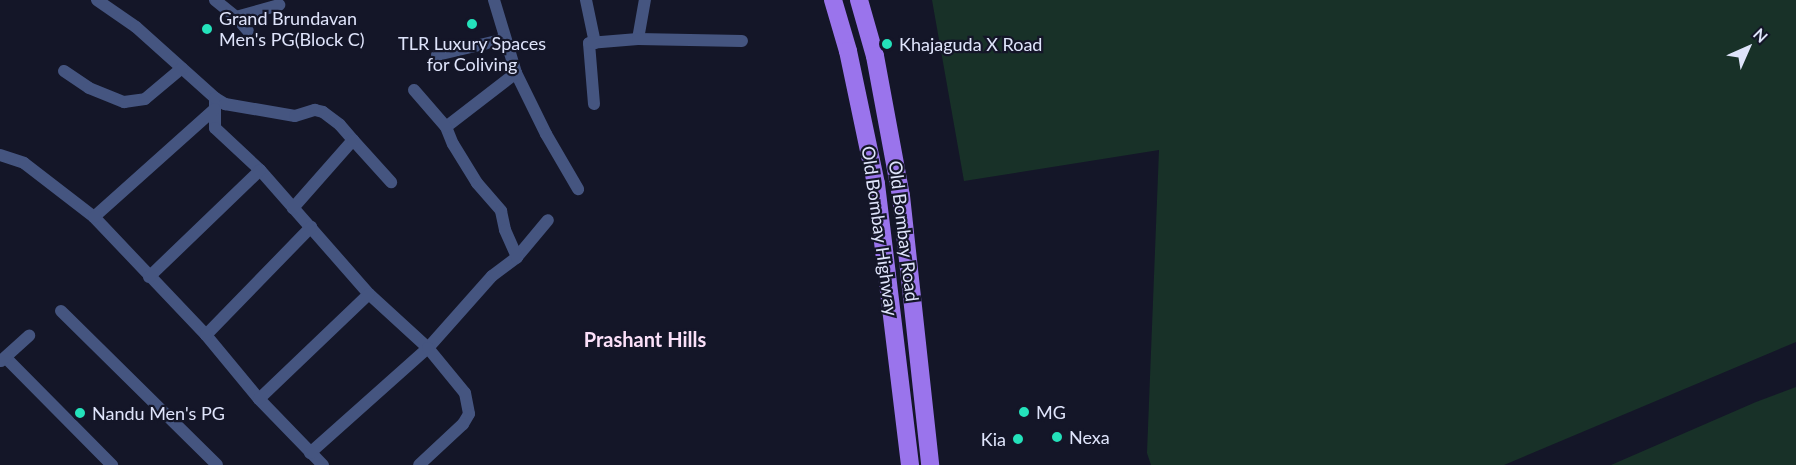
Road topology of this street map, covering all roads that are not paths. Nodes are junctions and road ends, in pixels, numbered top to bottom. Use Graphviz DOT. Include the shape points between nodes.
graph roads {
  1 [pos="97,0"];
  2 [pos="215,0"];
  3 [pos="494,0"];
  4 [pos="586,0"];
  5 [pos="645,0"];
  6 [pos="833,0"];
  7 [pos="859,0"];
  8 [pos="279,5"];
  9 [pos="236,17"];
  10 [pos="248,31"];
  11 [pos="505,39"];
  12 [pos="638,39"];
  13 [pos="742,41"];
  14 [pos="595,43"];
  15 [pos="437,55"];
  16 [pos="182,68"];
  17 [pos="64,70"];
  18 [pos="516,73"];
  19 [pos="414,90"];
  20 [pos="215,104"];
  21 [pos="594,104"];
  22 [pos="446,127"];
  23 [pos="353,140"];
  24 [pos="0,155"];
  25 [pos="260,170"];
  26 [pos="391,182"];
  27 [pos="578,189"];
  28 [pos="293,208"];
  29 [pos="94,217"];
  30 [pos="548,220"];
  31 [pos="311,227"];
  32 [pos="517,257"];
  33 [pos="149,277"];
  34 [pos="369,294"];
  35 [pos="61,311"];
  36 [pos="206,335"];
  37 [pos="29,336"];
  38 [pos="428,348"];
  39 [pos="3,360"];
  40 [pos="259,399"];
  41 [pos="310,453"];
  42 [pos="112,465"];
  43 [pos="217,465"];
  44 [pos="323,465"];
  45 [pos="419,465"];
  46 [pos="910,465"];
  47 [pos="930,465"];
  1 -- 16 [label="street" via="136,27"];
  2 -- 9 [label="street"];
  3 -- 11 [label="street"];
  4 -- 14 [label="street"];
  5 -- 12 [label="street"];
  6 -- 46 [label="main road, Old Bombay Highway" via="848,51 876,184"];
  7 -- 47 [label="main road, Old Bombay Road" via="875,56 901,196"];
  8 -- 9 [label="street"];
  9 -- 10 [label="street"];
  11 -- 15 [label="street"];
  11 -- 18 [label="street"];
  12 -- 13 [label="street"];
  12 -- 14 [label="street"];
  14 -- 21 [label="street" via="589,43"];
  16 -- 17 [label="street" via="145,99 124,102 89,88"];
  16 -- 20 [label="street"];
  18 -- 22 [label="street"];
  18 -- 27 [label="street"];
  19 -- 22 [label="street"];
  20 -- 23 [label="street" via="295,116 323,111"];
  20 -- 25 [label="street" via="215,128"];
  20 -- 29 [label="street"];
  22 -- 32 [label="street" via="477,183 501,211"];
  23 -- 26 [label="street"];
  23 -- 28 [label="street"];
  24 -- 29 [label="street" via="24,163"];
  25 -- 28 [label="street"];
  25 -- 33 [label="street"];
  28 -- 31 [label="street"];
  29 -- 33 [label="street"];
  30 -- 32 [label="street"];
  31 -- 34 [label="street"];
  31 -- 36 [label="street"];
  32 -- 38 [label="street" via="492,276"];
  33 -- 36 [label="street"];
  34 -- 38 [label="street"];
  34 -- 40 [label="street"];
  35 -- 43 [label="street"];
  36 -- 40 [label="street"];
  37 -- 39 [label="street"];
  38 -- 41 [label="street"];
  38 -- 45 [label="street" via="465,393 469,414"];
  39 -- 42 [label="street"];
  40 -- 41 [label="street"];
  41 -- 44 [label="street"];
}
